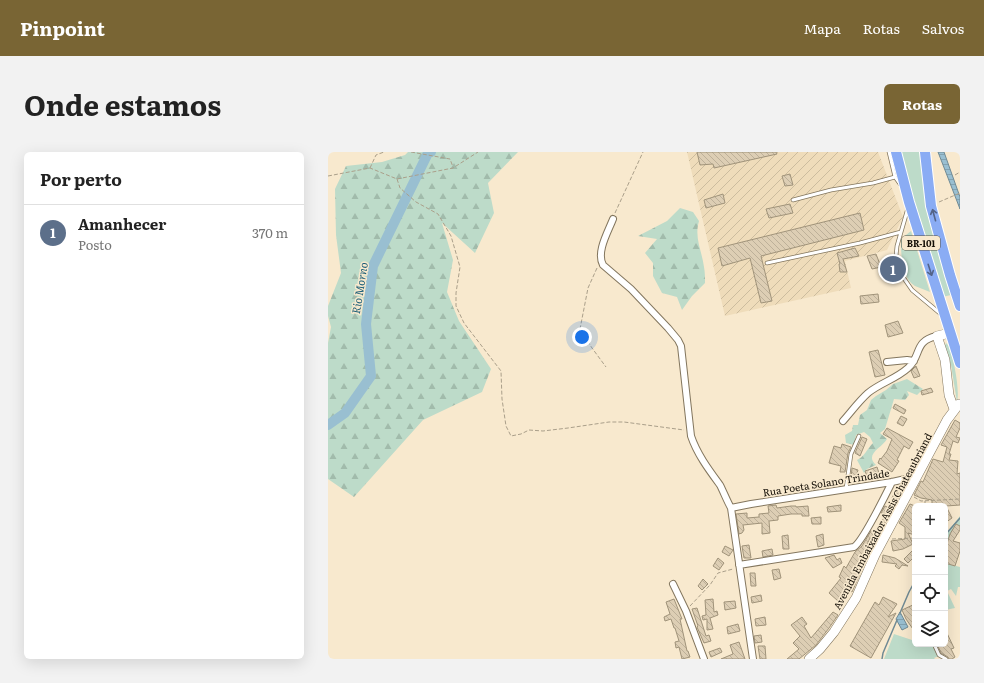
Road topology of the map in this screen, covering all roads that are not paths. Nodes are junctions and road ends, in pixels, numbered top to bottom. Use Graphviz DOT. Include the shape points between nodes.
graph roads {
  1 [pos="889,152"];
  2 [pos="896,152"];
  3 [pos="925,152"];
  4 [pos="895,177"];
  5 [pos="908,197"];
  6 [pos="793,200"];
  7 [pos="613,219"];
  8 [pos="901,232"];
  9 [pos="767,263"];
  10 [pos="950,275"];
  11 [pos="960,291"];
  12 [pos="960,306"];
  13 [pos="945,317"];
  14 [pos="950,332"];
  15 [pos="937,336"];
  16 [pos="914,361"];
  17 [pos="887,362"];
  18 [pos="960,363"];
  19 [pos="843,421"];
  20 [pos="859,436"];
  21 [pos="921,470"];
  22 [pos="892,482"];
  23 [pos="846,489"];
  24 [pos="731,508"];
  25 [pos="739,567"];
  26 [pos="673,584"];
  27 [pos="936,647"];
  28 [pos="704,659"];
  29 [pos="753,659"];
  30 [pos="809,659"];
  31 [pos="946,659"];
  1 -- 4 [label="lane"];
  2 -- 5 [label="highway, BR-101"];
  10 -- 3 [label="highway, BR-101, one-way" via="929,195"];
  4 -- 5 [label="lane"];
  4 -- 6 [label="lane"];
  5 -- 8 [label="lane"];
  5 -- 13 [label="highway, BR-101, one-way"];
  7 -- 24 [label="street" via="600,260 678,340 682,351 694,444"];
  8 -- 9 [label="lane"];
  8 -- 13 [label="lane" via="896,251 903,277 912,290"];
  10 -- 11 [label="highway"];
  10 -- 12 [label="highway, BR-101"];
  13 -- 14 [label="highway, BR-101"];
  14 -- 15 [label="main road"];
  14 -- 18 [label="highway, BR-101"];
  15 -- 16 [label="street" via="931,337 919,346"];
  15 -- 21 [label="main road, Avenida Embaixador Assis Chateaubriand" via="945,360 949,395 956,407"];
  16 -- 17 [label="street"];
  16 -- 19 [label="street" via="909,368 868,393"];
  20 -- 23 [label="lane" via="851,454"];
  21 -- 22 [label="street, Rua Poeta Solano Trindade" via="910,478"];
  21 -- 30 [label="main road, Avenida Embaixador Assis Chateaubriand" via="846,615"];
  22 -- 23 [label="street, Rua Poeta Solano Trindade"];
  22 -- 25 [label="street" via="857,545"];
  23 -- 24 [label="street, Rua Poeta Solano Trindade"];
  24 -- 25 [label="street"];
  25 -- 29 [label="street"];
  26 -- 28 [label="street"];
  27 -- 31 [label="lane"];
}
